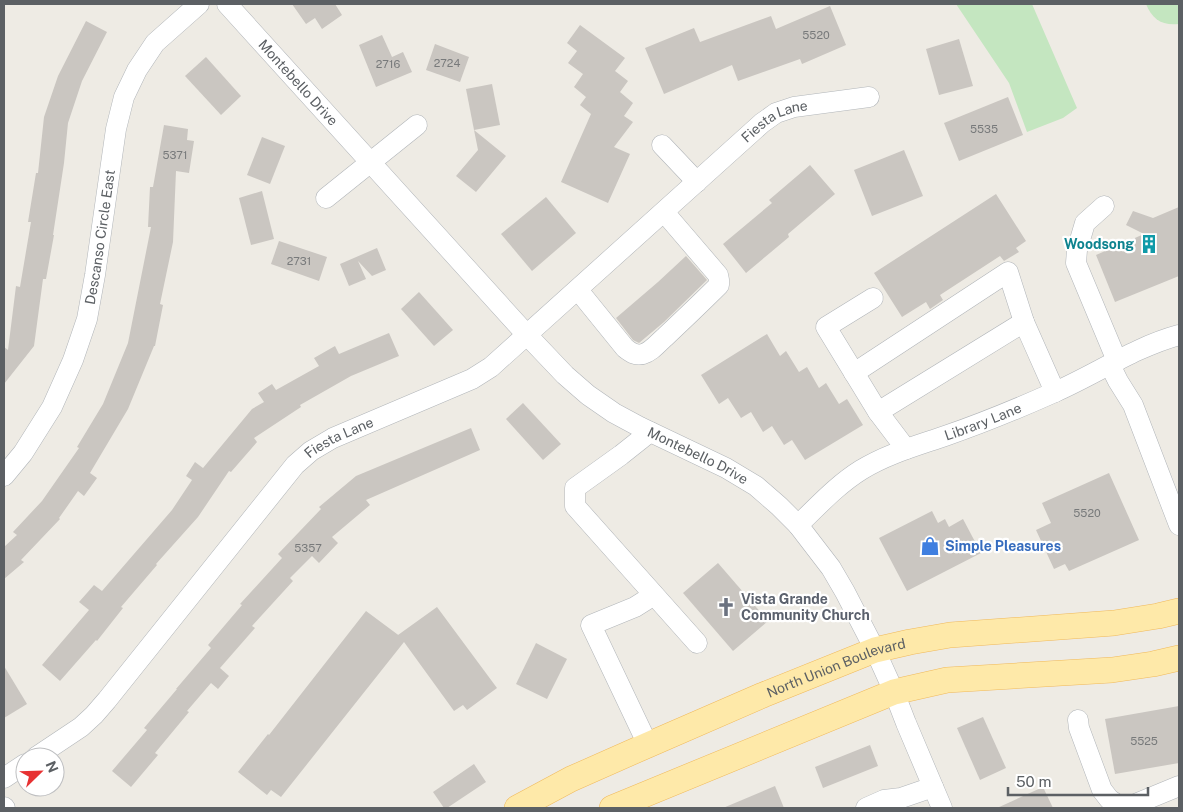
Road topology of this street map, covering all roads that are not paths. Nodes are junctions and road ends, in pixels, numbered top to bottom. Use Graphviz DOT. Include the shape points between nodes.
graph roads {
  1 [pos="199,4"];
  2 [pos="227,4"];
  3 [pos="869,97"];
  4 [pos="417,125"];
  5 [pos="662,145"];
  6 [pos="370,162"];
  7 [pos="697,182"];
  8 [pos="326,198"];
  9 [pos="1104,206"];
  10 [pos="664,212"];
  11 [pos="578,290"];
  12 [pos="873,298"];
  13 [pos="1024,322"];
  14 [pos="1179,335"];
  15 [pos="527,336"];
  16 [pos="1113,363"];
  17 [pos="854,373"];
  18 [pos="1055,392"];
  19 [pos="878,412"];
  20 [pos="650,432"];
  21 [pos="906,449"];
  22 [pos="4,476"];
  23 [pos="798,525"];
  24 [pos="1179,525"];
  25 [pos="654,595"];
  26 [pos="1179,611"];
  27 [pos="697,643"];
  28 [pos="876,650"];
  29 [pos="1179,658"];
  30 [pos="894,692"];
  31 [pos="1078,720"];
  32 [pos="648,745"];
  33 [pos="51,747"];
  34 [pos="15,771"];
  35 [pos="4,778"];
  36 [pos="1179,786"];
  37 [pos="933,787"];
  38 [pos="626,806"];
  39 [pos="517,808"];
  40 [pos="866,808"];
  41 [pos="942,808"];
  1 -- 22 [label="street, Descanso Circle East" via="155,44 136,70 124,97 116,129 87,319 52,407"];
  2 -- 6 [label="street, Montebello Drive"];
  3 -- 7 [label="street, Fiesta Lane" via="794,107 776,114"];
  4 -- 6 [label="street"];
  5 -- 7 [label="street"];
  6 -- 8 [label="street"];
  6 -- 15 [label="street, Montebello Drive"];
  7 -- 10 [label="street, Fiesta Lane"];
  9 -- 16 [label="street" via="1085,224 1076,263"];
  10 -- 11 [label="street, Fiesta Lane"];
  10 -- 11 [label="street" via="718,276 719,285 694,311 654,347 644,354 636,354 625,348"];
  11 -- 15 [label="street, Fiesta Lane"];
  12 -- 17 [label="street" via="826,327"];
  13 -- 17 [label="street" via="1008,272"];
  13 -- 18 [label="street"];
  13 -- 19 [label="street"];
  14 -- 16 [label="street, Library Lane"];
  15 -- 20 [label="street, Montebello Drive" via="588,395"];
  15 -- 33 [label="street, Fiesta Lane" via="472,379 332,438 311,451 295,465 114,693 81,727"];
  16 -- 18 [label="street, Library Lane"];
  16 -- 24 [label="street" via="1118,381 1133,405"];
  17 -- 19 [label="street"];
  18 -- 21 [label="street, Library Lane" via="999,417"];
  19 -- 21 [label="street"];
  20 -- 23 [label="street, Montebello Drive" via="756,486"];
  20 -- 25 [label="street" via="575,488 575,506"];
  21 -- 23 [label="street, Library Lane" via="860,471"];
  23 -- 28 [label="street, Montebello Drive" via="831,568"];
  25 -- 27 [label="street"];
  25 -- 32 [label="street" via="635,607 591,625"];
  26 -- 28 [label="main road, North Union Boulevard" via="1114,623 950,634"];
  28 -- 30 [label="street, Montebello Drive"];
  28 -- 32 [label="main road, North Union Boulevard"];
  29 -- 30 [label="main road" via="1112,670 947,680"];
  30 -- 37 [label="street, Montebello Drive"];
  30 -- 38 [label="main road"];
  31 -- 36 [label="street" via="1102,790 1118,805 1133,805"];
  32 -- 39 [label="main road, North Union Boulevard" via="571,779"];
  34 -- 35 [label="street"];
  37 -- 40 [label="street"];
  37 -- 41 [label="street, Montebello Drive"];
}
